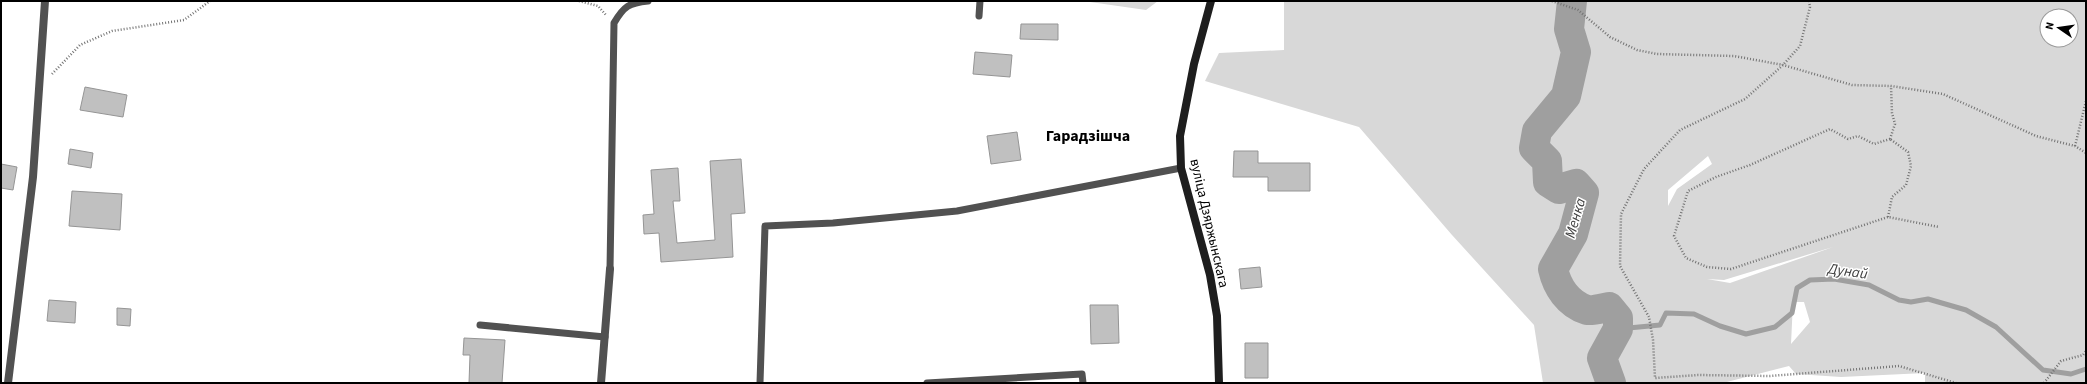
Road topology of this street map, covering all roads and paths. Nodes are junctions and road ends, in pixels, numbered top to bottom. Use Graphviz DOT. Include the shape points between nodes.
graph roads {
  1 [pos="45,1"];
  2 [pos="210,1"];
  3 [pos="579,1"];
  4 [pos="648,1"];
  5 [pos="980,1"];
  6 [pos="1211,1"];
  7 [pos="1552,1"];
  8 [pos="1809,1"];
  9 [pos="979,16"];
  10 [pos="614,23"];
  11 [pos="1783,65"];
  12 [pos="1891,86"];
  13 [pos="39,87"];
  14 [pos="2086,101"];
  15 [pos="1890,139"];
  16 [pos="2075,146"];
  17 [pos="2086,153"];
  18 [pos="1181,168"];
  19 [pos="1888,217"];
  20 [pos="1940,228"];
  21 [pos="610,269"];
  22 [pos="480,325"];
  23 [pos="605,337"];
  24 [pos="2086,351"];
  25 [pos="2045,382"];
  26 [pos="8,383"];
  27 [pos="601,383"];
  28 [pos="760,383"];
  29 [pos="926,383"];
  30 [pos="1083,383"];
  31 [pos="1219,383"];
  32 [pos="1956,383"];
  1 -- 13 [label="street"];
  2 -- 13 [label="path" via="184,20 112,31 80,45"];
  3 -- 10 [label="path" via="598,6"];
  4 -- 10 [label="lane" via="633,3 621,10"];
  5 -- 9 [label="lane"];
  6 -- 18 [label="street, вуліца Дзяржынскага" via="1186,99 1180,136"];
  7 -- 11 [label="path" via="1578,10 1610,37 1637,50 1657,54 1734,56"];
  8 -- 11 [label="path" via="1810,7 1800,46"];
  10 -- 21 [label="lane"];
  11 -- 12 [label="path" via="1852,84"];
  11 -- 32 [label="path" via="1745,99 1680,130 1644,169 1621,214 1620,266 1650,317 1655,378 1698,375 1770,376 1899,366"];
  12 -- 15 [label="path" via="1895,124"];
  12 -- 16 [label="path" via="1943,94 2036,136"];
  13 -- 26 [label="street" via="33,177"];
  14 -- 16 [label="path"];
  15 -- 19 [label="path" via="1908,152 1911,166 1906,184 1892,196"];
  15 -- 19 [label="path" via="1874,144 1858,136 1848,139 1830,129 1750,165 1716,177 1688,191 1674,236 1686,258 1707,267 1731,269"];
  16 -- 17 [label="path"];
  18 -- 28 [label="lane" via="957,211 833,223 765,226"];
  18 -- 31 [label="street, вуліца Дзяржынскага" via="1210,275 1217,316"];
  19 -- 20 [label="path"];
  21 -- 23 [label="street"];
  22 -- 23 [label="lane"];
  23 -- 27 [label="street"];
  24 -- 25 [label="path" via="2083,355 2061,361"];
  29 -- 30 [label="lane" via="1082,374"];
}
